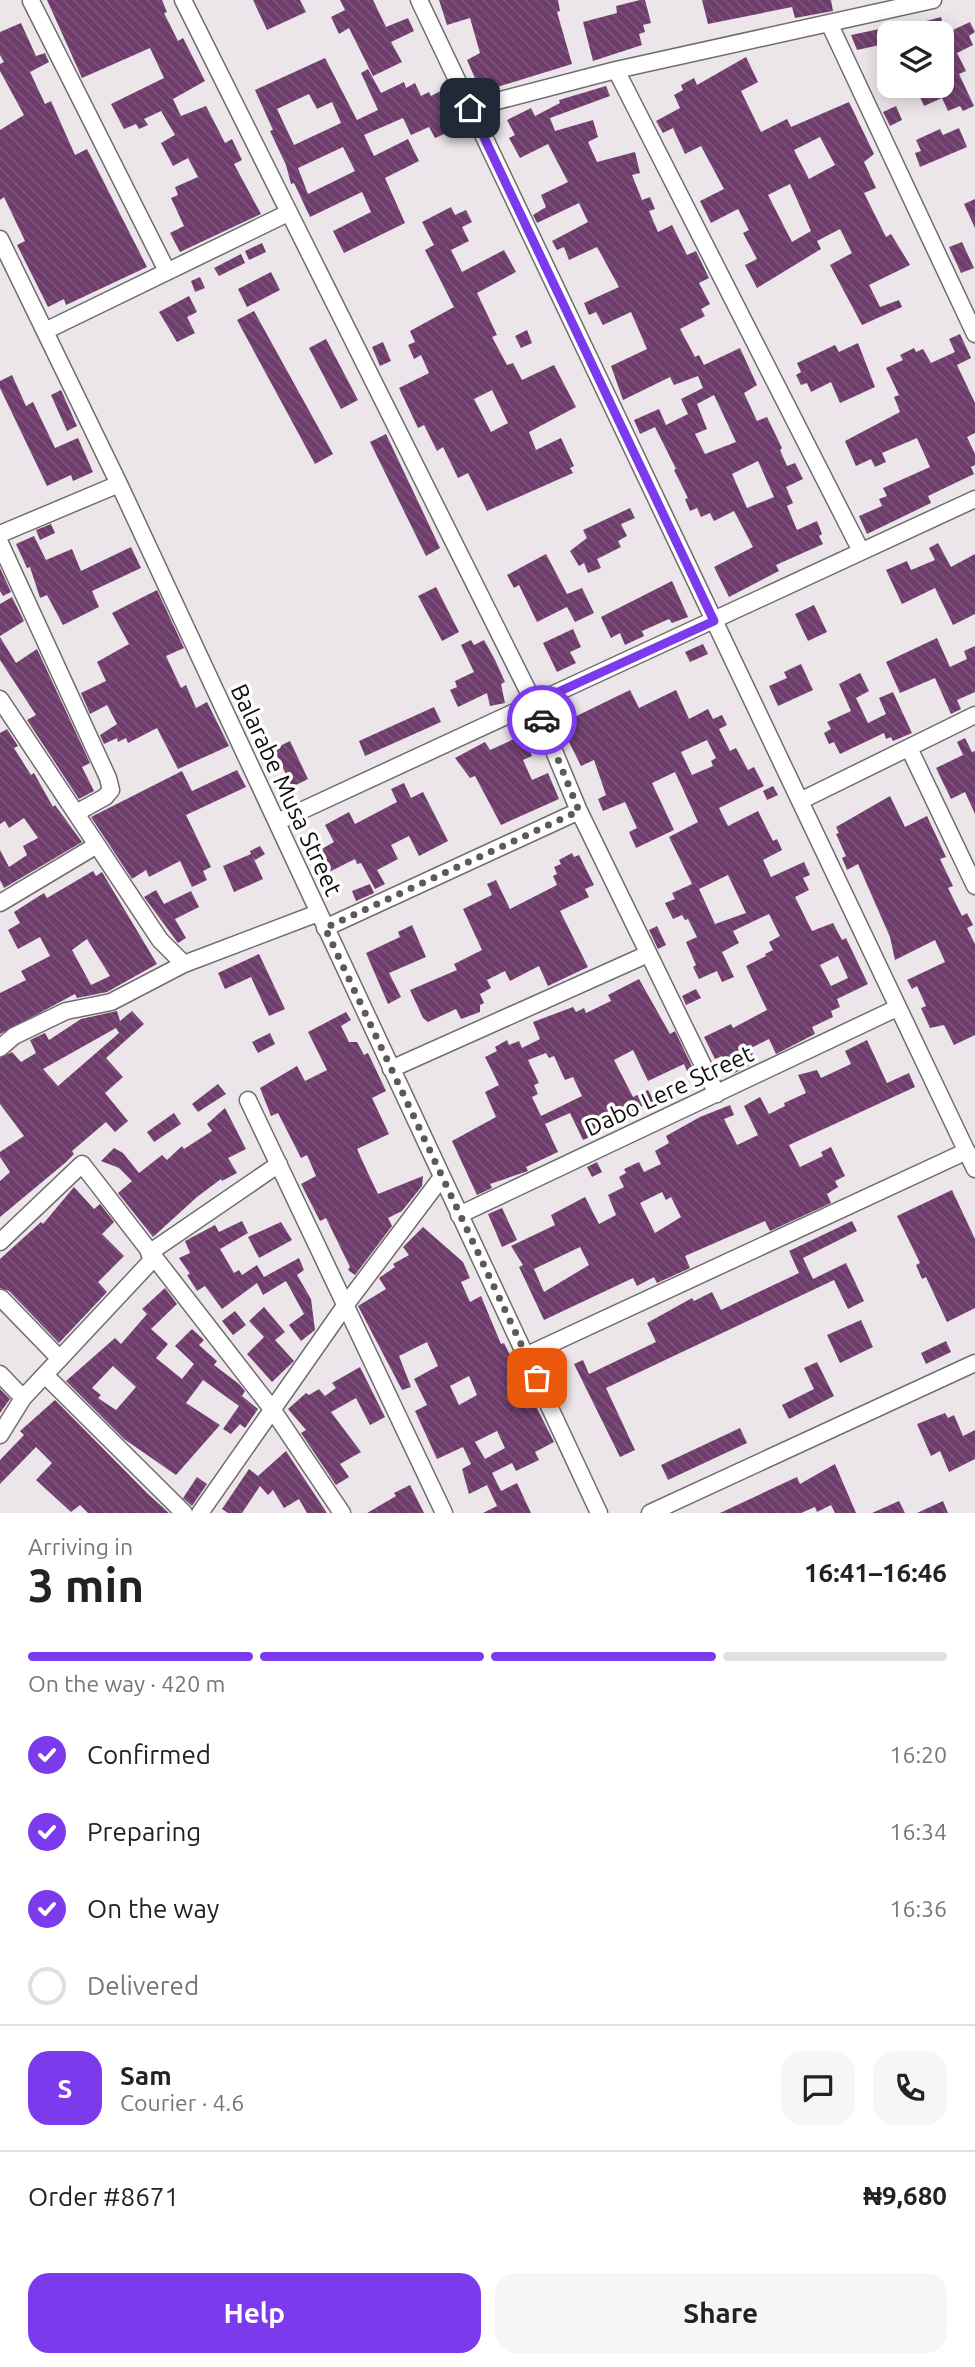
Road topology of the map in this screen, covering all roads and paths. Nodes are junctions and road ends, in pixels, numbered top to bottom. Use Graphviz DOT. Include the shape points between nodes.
graph roads {
  1 [pos="183,0"];
  2 [pos="419,0"];
  3 [pos="933,0"];
  4 [pos="31,1"];
  5 [pos="829,23"];
  6 [pos="616,70"];
  7 [pos="470,108"];
  8 [pos="288,213"];
  9 [pos="0,239"];
  10 [pos="167,271"];
  11 [pos="45,331"];
  12 [pos="975,334"];
  13 [pos="119,484"];
  14 [pos="975,499"];
  15 [pos="0,534"];
  16 [pos="0,543"];
  17 [pos="861,551"];
  18 [pos="714,621"];
  19 [pos="0,699"];
  20 [pos="534,703"];
  21 [pos="975,715"];
  22 [pos="909,748"];
  23 [pos="800,802"];
  24 [pos="579,811"];
  25 [pos="76,813"];
  26 [pos="277,822"];
  27 [pos="97,845"];
  28 [pos="973,876"];
  29 [pos="0,903"];
  30 [pos="318,913"];
  31 [pos="325,928"];
  32 [pos="648,954"];
  33 [pos="184,964"];
  34 [pos="897,1008"];
  35 [pos="0,1048"];
  36 [pos="391,1069"];
  37 [pos="717,1094"];
  38 [pos="248,1100"];
  39 [pos="967,1151"];
  40 [pos="279,1164"];
  41 [pos="975,1169"];
  42 [pos="442,1177"];
  43 [pos="459,1215"];
  44 [pos="0,1242"];
  45 [pos="152,1255"];
  46 [pos="1,1298"];
  47 [pos="347,1303"];
  48 [pos="527,1356"];
  49 [pos="60,1359"];
  50 [pos="975,1363"];
  51 [pos="0,1374"];
  52 [pos="45,1375"];
  53 [pos="23,1398"];
  54 [pos="272,1409"];
  55 [pos="0,1435"];
  56 [pos="184,1513"];
  57 [pos="200,1513"];
  58 [pos="342,1513"];
  59 [pos="444,1513"];
  60 [pos="599,1513"];
  61 [pos="650,1513"];
  1 -- 8 [label="street"];
  2 -- 7 [label="street"];
  3 -- 5 [label="street"];
  4 -- 10 [label="street"];
  5 -- 6 [label="street"];
  5 -- 12 [label="street"];
  6 -- 7 [label="street"];
  6 -- 17 [label="street"];
  7 -- 18 [label="street"];
  8 -- 10 [label="street"];
  8 -- 20 [label="street"];
  9 -- 11 [label="street, Balarabe Musa Street"];
  10 -- 11 [label="street"];
  11 -- 13 [label="street, Balarabe Musa Street"];
  13 -- 15 [label="street"];
  13 -- 26 [label="street, Balarabe Musa Street"];
  14 -- 17 [label="street"];
  16 -- 25 [label="street" via="108,778 111,790 105,797"];
  17 -- 18 [label="street"];
  18 -- 20 [label="street"];
  18 -- 23 [label="street"];
  19 -- 25 [label="street"];
  20 -- 24 [label="street"];
  20 -- 26 [label="street"];
  21 -- 22 [label="street"];
  22 -- 23 [label="street"];
  22 -- 28 [label="street"];
  23 -- 34 [label="street"];
  24 -- 31 [label="street"];
  24 -- 32 [label="street"];
  25 -- 27 [label="street"];
  26 -- 30 [label="street, Balarabe Musa Street"];
  27 -- 29 [label="street"];
  27 -- 33 [label="street" via="160,940"];
  30 -- 31 [label="street, Balarabe Musa Street"];
  30 -- 33 [label="street"];
  31 -- 36 [label="street, Balarabe Musa Street"];
  32 -- 36 [label="street"];
  32 -- 37 [label="street"];
  33 -- 35 [label="street" via="111,1002 66,1011 14,1036"];
  34 -- 37 [label="street, Dabo Lere Street"];
  34 -- 39 [label="street"];
  36 -- 42 [label="street, Balarabe Musa Street"];
  37 -- 43 [label="street, Dabo Lere Street"];
  38 -- 40 [label="street"];
  39 -- 41 [label="street"];
  39 -- 48 [label="street"];
  40 -- 45 [label="street"];
  40 -- 47 [label="street"];
  42 -- 43 [label="street, Balarabe Musa Street"];
  42 -- 47 [label="street"];
  43 -- 48 [label="street, Balarabe Musa Street"];
  44 -- 45 [label="street" via="82,1164"];
  45 -- 49 [label="street"];
  45 -- 54 [label="street"];
  46 -- 49 [label="street"];
  47 -- 54 [label="street"];
  47 -- 59 [label="street"];
  48 -- 60 [label="street, Balarabe Musa Street"];
  49 -- 52 [label="street"];
  50 -- 61 [label="street"];
  51 -- 53 [label="street"];
  52 -- 53 [label="street"];
  52 -- 56 [label="street"];
  53 -- 55 [label="street"];
  54 -- 57 [label="street"];
  54 -- 58 [label="street"];
}
